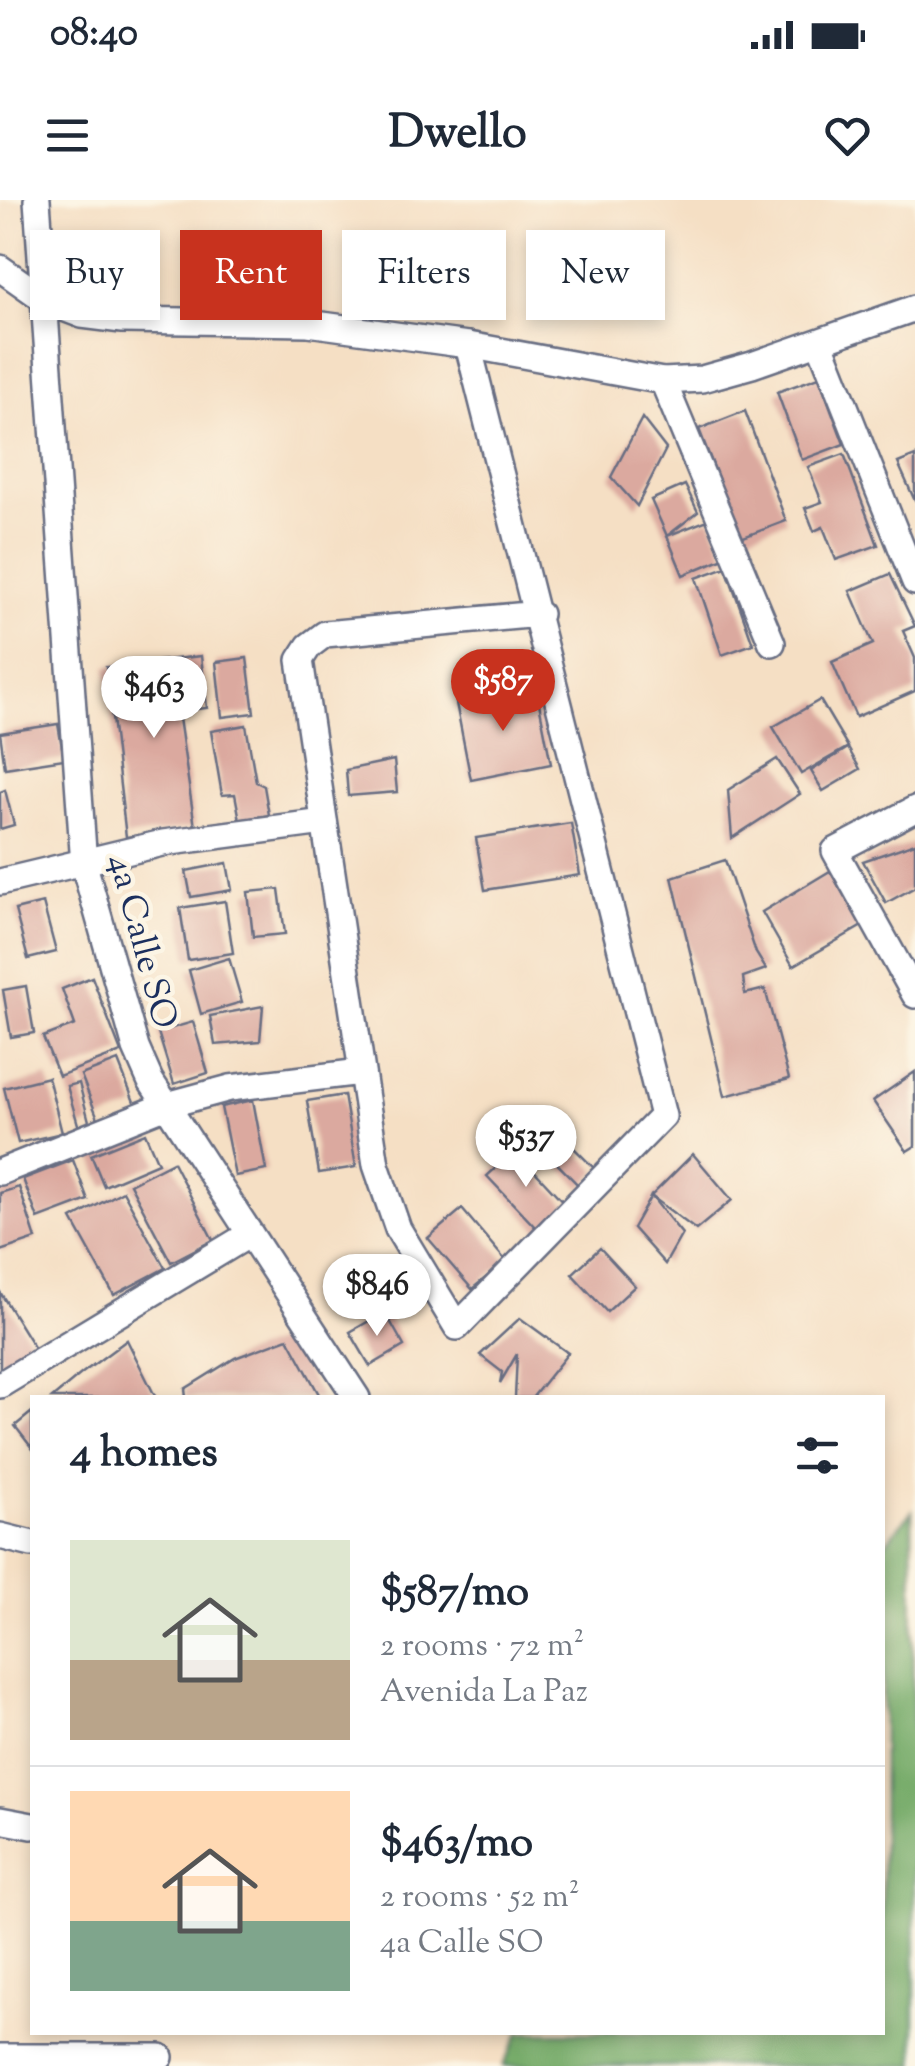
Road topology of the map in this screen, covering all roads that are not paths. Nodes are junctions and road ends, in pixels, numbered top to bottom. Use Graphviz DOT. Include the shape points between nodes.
graph roads {
  1 [pos="37,200"];
  2 [pos="40,230"];
  3 [pos="0,268"];
  4 [pos="30,289"];
  5 [pos="915,308"];
  6 [pos="49,320"];
  7 [pos="122,320"];
  8 [pos="820,343"];
  9 [pos="468,345"];
  10 [pos="663,382"];
  11 [pos="912,566"];
  12 [pos="539,614"];
  13 [pos="772,643"];
  14 [pos="915,809"];
  15 [pos="324,822"];
  16 [pos="84,865"];
  17 [pos="0,882"];
  18 [pos="915,995"];
  19 [pos="361,1072"];
  20 [pos="167,1105"];
  21 [pos="0,1172"];
  22 [pos="250,1234"];
  23 [pos="0,1384"];
  24 [pos="355,1395"];
  25 [pos="0,1536"];
  26 [pos="30,1544"];
  27 [pos="0,1820"];
  28 [pos="30,1826"];
  29 [pos="160,2052"];
  30 [pos="0,2057"];
  1 -- 2 [label="street, 4a Calle SO"];
  3 -- 4 [label="street"];
  5 -- 8 [label="street"];
  6 -- 16 [label="street, 4a Calle SO"];
  7 -- 9 [label="street" via="308,323"];
  8 -- 10 [label="street" via="702,379"];
  8 -- 11 [label="street"];
  9 -- 10 [label="street"];
  9 -- 12 [label="street"];
  10 -- 13 [label="street"];
  12 -- 15 [label="street" via="325,634 309,646 300,660"];
  12 -- 19 [label="street" via="664,1116 457,1327 398,1229 376,1166"];
  14 -- 18 [label="street" via="835,851"];
  15 -- 16 [label="street" via="164,843"];
  15 -- 19 [label="street"];
  16 -- 17 [label="street"];
  16 -- 20 [label="street, 4a Calle SO" via="136,1048"];
  19 -- 20 [label="street" via="230,1088"];
  20 -- 21 [label="street"];
  20 -- 22 [label="street, 4a Calle SO"];
  22 -- 23 [label="street"];
  22 -- 24 [label="street, 4a Calle SO"];
  25 -- 26 [label="street"];
  27 -- 28 [label="street"];
  29 -- 30 [label="street"];
}
